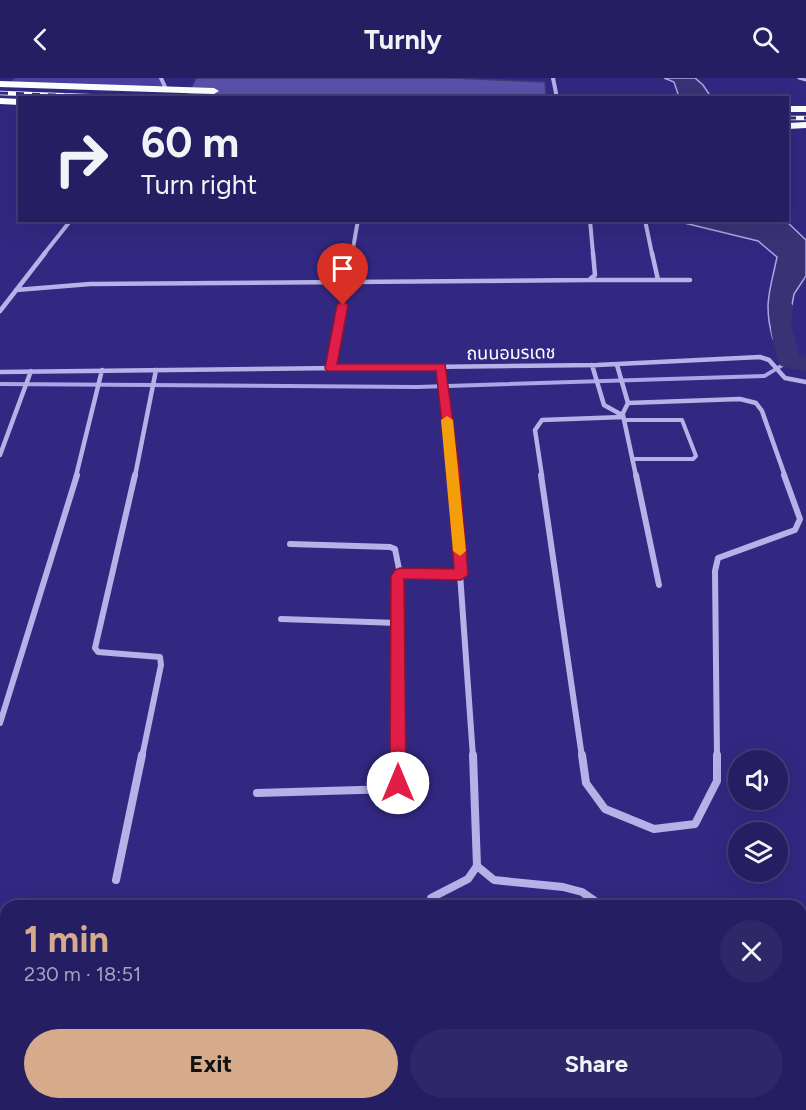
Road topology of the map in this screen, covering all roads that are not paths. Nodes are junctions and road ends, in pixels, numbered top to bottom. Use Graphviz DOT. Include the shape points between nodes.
graph roads {
  1 [pos="161,78"];
  2 [pos="553,78"];
  3 [pos="800,78"];
  4 [pos="806,80"];
  5 [pos="0,84"];
  6 [pos="166,89"];
  7 [pos="229,92"];
  8 [pos="557,96"];
  9 [pos="0,101"];
  10 [pos="18,102"];
  11 [pos="789,109"];
  12 [pos="805,109"];
  13 [pos="806,125"];
  14 [pos="789,126"];
  15 [pos="69,222"];
  16 [pos="358,222"];
  17 [pos="590,222"];
  18 [pos="645,222"];
  19 [pos="690,279"];
  20 [pos="589,280"];
  21 [pos="658,280"];
  22 [pos="346,284"];
  23 [pos="16,290"];
  24 [pos="0,311"];
  25 [pos="592,365"];
  26 [pos="617,365"];
  27 [pos="441,367"];
  28 [pos="331,368"];
  29 [pos="155,371"];
  30 [pos="0,372"];
  31 [pos="31,372"];
  32 [pos="102,372"];
  33 [pos="806,381"];
  34 [pos="628,403"];
  35 [pos="623,417"];
  36 [pos="0,456"];
  37 [pos="632,459"];
  38 [pos="290,544"];
  39 [pos="400,574"];
  40 [pos="461,575"];
  41 [pos="659,585"];
  42 [pos="281,619"];
  43 [pos="398,623"];
  44 [pos="0,723"];
  45 [pos="257,793"];
  46 [pos="477,866"];
  47 [pos="116,880"];
  48 [pos="431,900"];
  49 [pos="594,900"];
  1 -- 6 [label="street"];
  2 -- 8 [label="street"];
  3 -- 4 [label="lane"];
  5 -- 6 [label="highway"];
  6 -- 7 [label="highway"];
  9 -- 10 [label="highway"];
  11 -- 12 [label="highway"];
  13 -- 14 [label="highway"];
  15 -- 23 [label="street"];
  16 -- 22 [label="street"];
  17 -- 20 [label="street" via="595,275"];
  18 -- 21 [label="street"];
  19 -- 21 [label="street"];
  20 -- 21 [label="street"];
  20 -- 22 [label="street"];
  22 -- 23 [label="street" via="90,284"];
  22 -- 28 [label="street"];
  23 -- 24 [label="street"];
  25 -- 26 [label="street, ถนนอมรเดช"];
  25 -- 27 [label="street, ถนนอมรเดช"];
  25 -- 35 [label="street" via="604,405"];
  26 -- 33 [label="street, ถนนอมรเดช" via="760,357 769,360 785,378"];
  26 -- 34 [label="street"];
  27 -- 28 [label="street, ถนนอมรเดช"];
  27 -- 40 [label="street"];
  28 -- 29 [label="street, ถนนอมรเดช"];
  29 -- 32 [label="street, ถนนอมรเดช"];
  29 -- 47 [label="street" via="126,522 95,648 108,654 160,657 161,665"];
  30 -- 31 [label="street, ถนนอมรเดช"];
  31 -- 32 [label="street, ถนนอมรเดช"];
  31 -- 36 [label="street"];
  32 -- 44 [label="street" via="81,461"];
  34 -- 35 [label="street"];
  34 -- 35 [label="street" via="740,399 756,404 762,411 800,519 791,532 718,558 717,781 695,824 654,830 605,810 586,783 535,430 542,420 548,419"];
  35 -- 37 [label="street"];
  35 -- 37 [label="lane" via="682,420 696,456"];
  37 -- 41 [label="street"];
  38 -- 39 [label="street" via="390,547 395,549"];
  39 -- 40 [label="street"];
  39 -- 43 [label="street"];
  40 -- 46 [label="street"];
  42 -- 43 [label="street"];
  43 -- 45 [label="street" via="399,777 394,789"];
  46 -- 48 [label="street" via="468,879"];
  46 -- 49 [label="street" via="494,880 563,887"];
}
